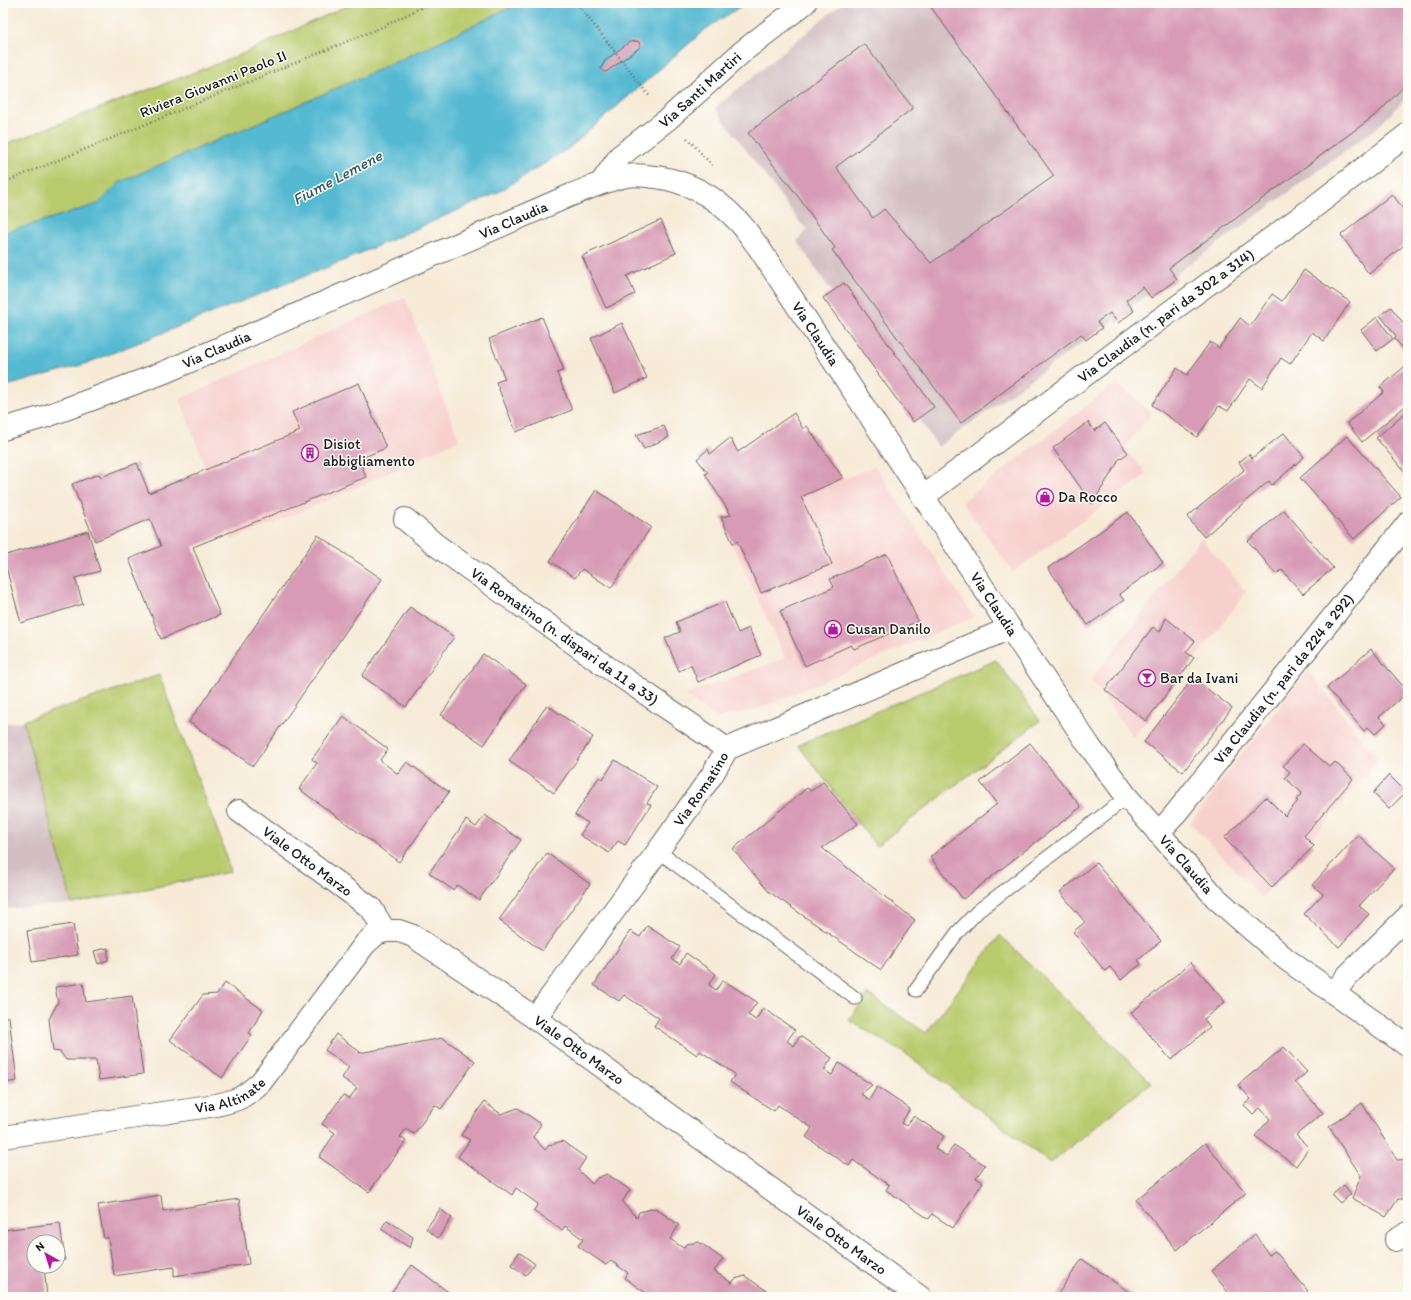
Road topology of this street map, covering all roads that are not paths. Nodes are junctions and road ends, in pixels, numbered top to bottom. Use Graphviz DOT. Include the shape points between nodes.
graph roads {
  1 [pos="805,3"];
  2 [pos="1408,134"];
  3 [pos="601,183"];
  4 [pos="3,429"];
  5 [pos="923,497"];
  6 [pos="406,519"];
  7 [pos="1408,523"];
  8 [pos="1010,628"];
  9 [pos="727,748"];
  10 [pos="1127,797"];
  11 [pos="239,811"];
  12 [pos="1158,833"];
  13 [pos="658,851"];
  14 [pos="1408,916"];
  15 [pos="385,931"];
  16 [pos="916,990"];
  17 [pos="1334,993"];
  18 [pos="855,998"];
  19 [pos="535,1018"];
  20 [pos="1408,1046"];
  21 [pos="3,1137"];
  22 [pos="920,1297"];
  1 -- 3 [label="street, Via Santi Martiri" via="742,52 668,119 620,156"];
  2 -- 5 [label="street, Via Claudia (n. pari da 302 a 314)" via="1310,210"];
  3 -- 4 [label="street, Via Claudia" via="165,372 48,416"];
  3 -- 5 [label="street, Via Claudia" via="637,174 673,179 697,189 718,202 737,219 759,248"];
  5 -- 8 [label="street, Via Claudia"];
  6 -- 9 [label="street, Via Romatino (n. dispari da 11 a 33)" via="436,545 600,663"];
  7 -- 12 [label="street, Via Claudia (n. pari da 224 a 292)"];
  8 -- 9 [label="street, Via Romatino"];
  8 -- 10 [label="street, Via Claudia"];
  9 -- 13 [label="street, Via Romatino" via="712,775"];
  10 -- 12 [label="street, Via Claudia"];
  10 -- 16 [label="lane" via="978,911 957,933"];
  11 -- 15 [label="street, Viale Otto Marzo" via="371,908"];
  12 -- 17 [label="street, Via Claudia" via="1216,898 1286,959"];
  13 -- 18 [label="lane"];
  13 -- 19 [label="street, Via Romatino"];
  14 -- 17 [label="street" via="1348,975"];
  15 -- 19 [label="street, Viale Otto Marzo" via="398,931 413,936"];
  15 -- 21 [label="street, Via Altinate" via="376,934 365,944 261,1082 236,1101"];
  17 -- 20 [label="street, Via Claudia"];
  19 -- 22 [label="street, Viale Otto Marzo"];
}
